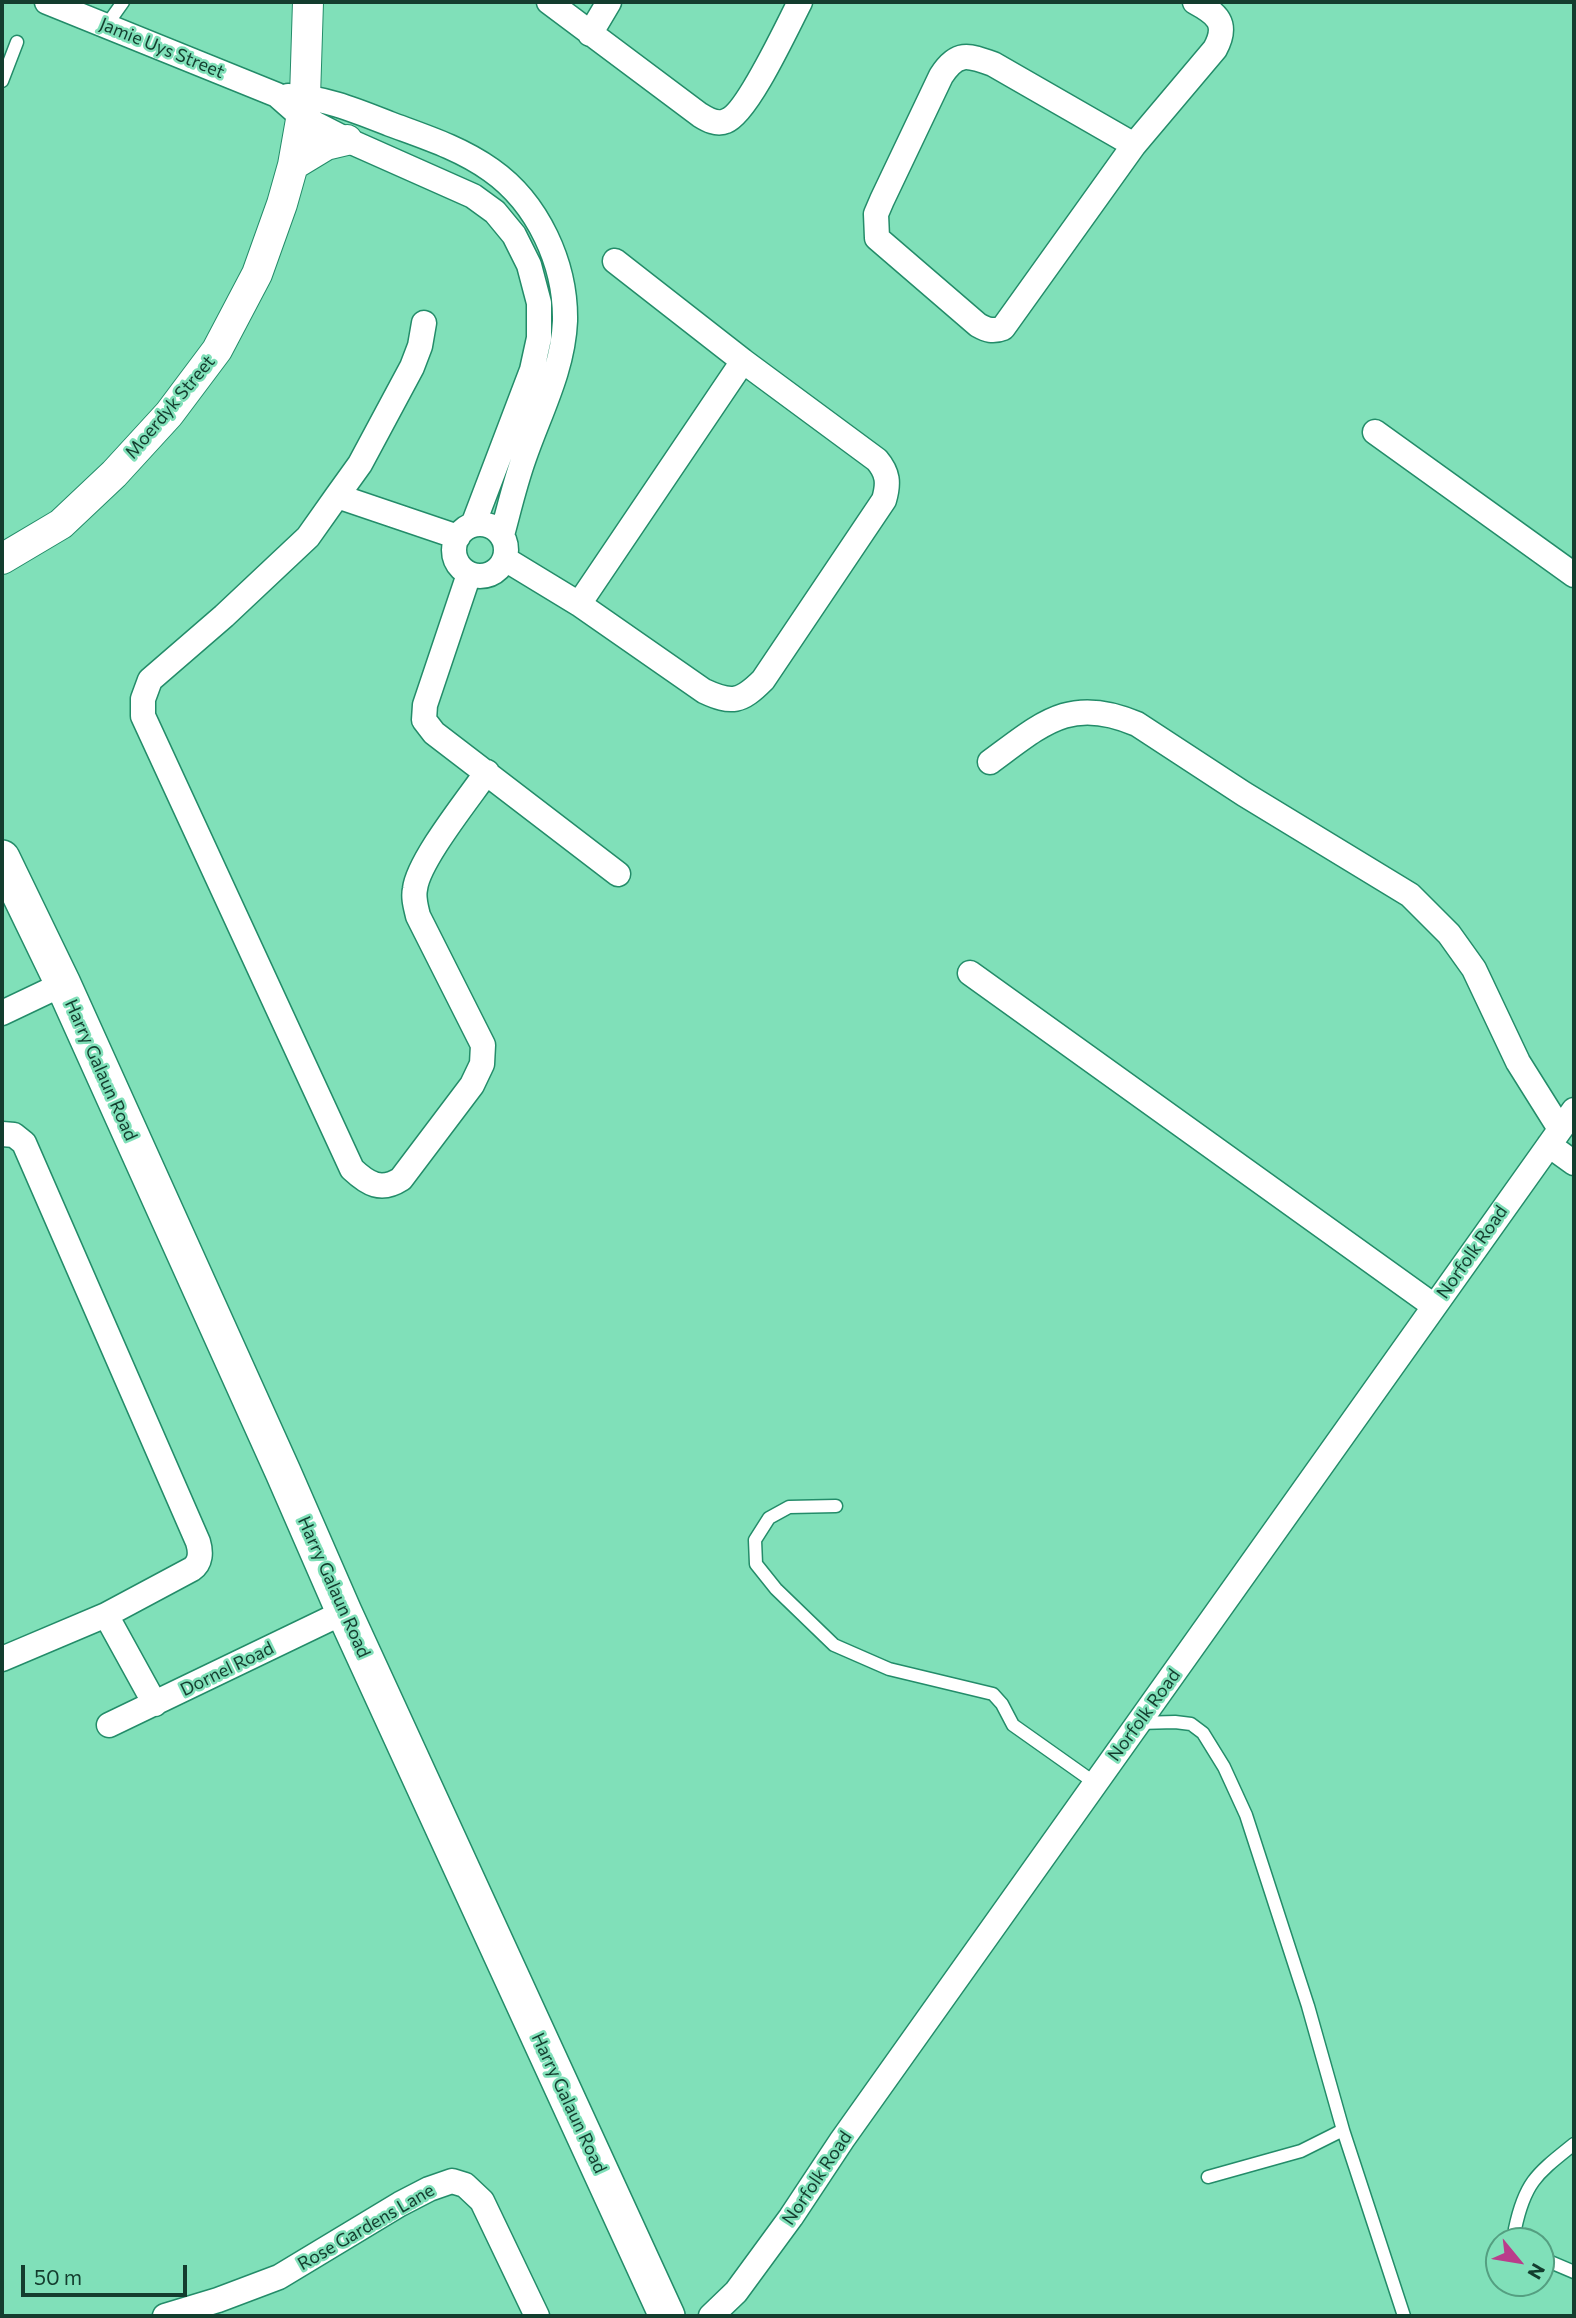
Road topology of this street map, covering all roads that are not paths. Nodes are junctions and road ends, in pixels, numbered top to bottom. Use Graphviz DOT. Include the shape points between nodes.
graph roads {
  1 [pos="47,2"];
  2 [pos="123,2"];
  3 [pos="308,2"];
  4 [pos="549,2"];
  5 [pos="609,2"];
  6 [pos="800,2"];
  7 [pos="1195,2"];
  8 [pos="106,26"];
  9 [pos="590,34"];
  10 [pos="17,42"];
  11 [pos="2,81"];
  12 [pos="295,103"];
  13 [pos="424,136"];
  14 [pos="347,140"];
  15 [pos="1134,145"];
  16 [pos="293,165"];
  17 [pos="410,169"];
  18 [pos="615,261"];
  19 [pos="424,323"];
  20 [pos="743,361"];
  21 [pos="1375,432"];
  22 [pos="337,496"];
  23 [pos="466,531"];
  24 [pos="502,534"];
  25 [pos="2,559"];
  26 [pos="505,559"];
  27 [pos="469,574"];
  28 [pos="1574,575"];
  29 [pos="579,604"];
  30 [pos="990,762"];
  31 [pos="487,772"];
  32 [pos="2,858"];
  33 [pos="618,874"];
  34 [pos="970,973"];
  35 [pos="63,984"];
  36 [pos="2,1013"];
  37 [pos="1561,1128"];
  38 [pos="2,1134"];
  39 [pos="1574,1163"];
  40 [pos="1434,1306"];
  41 [pos="836,1506"];
  42 [pos="344,1612"];
  43 [pos="106,1615"];
  44 [pos="2,1659"];
  45 [pos="155,1703"];
  46 [pos="1138,1723"];
  47 [pos="109,1725"];
  48 [pos="1095,1783"];
  49 [pos="1343,2130"];
  50 [pos="1574,2144"];
  51 [pos="1208,2177"];
  52 [pos="1515,2227"];
  53 [pos="1555,2264"];
  54 [pos="1574,2272"];
  55 [pos="165,2316"];
  56 [pos="537,2316"];
  57 [pos="667,2316"];
  58 [pos="710,2316"];
  59 [pos="1404,2316"];
  1 -- 8 [label="street, Jamie Uys Street"];
  2 -- 8 [label="lane"];
  3 -- 12 [label="street, Moerdyk Street"];
  4 -- 9 [label="street"];
  5 -- 9 [label="street"];
  6 -- 9 [label="street" via="744,106 718,123 700,115"];
  7 -- 15 [label="street" via="1217,17 1220,40"];
  8 -- 12 [label="street, Jamie Uys Street"];
  10 -- 11 [label="lane"];
  12 -- 13 [label="street" via="343,106"];
  12 -- 14 [label="street"];
  12 -- 16 [label="street, Moerdyk Street"];
  13 -- 17 [label="street"];
  13 -- 24 [label="street" via="492,171 521,198 550,241 560,277 565,321 560,358"];
  14 -- 16 [label="street" via="326,145"];
  14 -- 17 [label="street"];
  15 -- 15 [label="street" via="993,64 962,57 941,76 882,200 876,214 877,238 978,325 996,331 1010,321"];
  16 -- 25 [label="street, Moerdyk Street" via="257,274 218,350 169,414 114,474 61,524"];
  17 -- 23 [label="street" via="473,196 495,212 530,265 539,303 539,338 531,370"];
  18 -- 20 [label="street"];
  19 -- 22 [label="street" via="412,368 360,464"];
  20 -- 29 [label="street"];
  20 -- 29 [label="street" via="877,460 889,485 884,500 763,680 748,695 722,700"];
  21 -- 28 [label="street"];
  22 -- 23 [label="street"];
  22 -- 31 [label="street" via="307,537 150,680 143,716 352,1169 380,1187 401,1179 482,1065 483,1045 418,916 414,896 424,863"];
  23 -- 24 [label="street" via="488,525"];
  23 -- 27 [label="street" via="455,545 457,562"];
  24 -- 26 [label="street"];
  26 -- 27 [label="street" via="486,576"];
  26 -- 29 [label="street"];
  27 -- 31 [label="street" via="423,712 434,733"];
  30 -- 37 [label="street" via="1042,724 1071,713 1101,712 1125,719 1410,895 1449,934 1474,969 1518,1062"];
  31 -- 33 [label="street"];
  32 -- 35 [label="main road, Harry Galaun Road"];
  34 -- 40 [label="street"];
  35 -- 36 [label="street"];
  35 -- 42 [label="main road, Harry Galaun Road"];
  37 -- 39 [label="street"];
  37 -- 40 [label="street, Norfolk Road"];
  38 -- 43 [label="street" via="14,1135 24,1143 200,1548 195,1567"];
  40 -- 46 [label="street, Norfolk Road"];
  41 -- 48 [label="lane" via="789,1507 769,1518 755,1540 756,1564 776,1589 834,1645 889,1669 993,1694 1013,1725"];
  42 -- 45 [label="street, Dornel Road"];
  42 -- 57 [label="main road, Harry Galaun Road"];
  43 -- 44 [label="street"];
  43 -- 45 [label="street"];
  45 -- 47 [label="street, Dornel Road"];
  46 -- 48 [label="street, Norfolk Road"];
  46 -- 49 [label="lane" via="1191,1724 1203,1733 1224,1767 1246,1815"];
  48 -- 58 [label="street, Norfolk Road" via="791,2217 736,2292"];
  49 -- 51 [label="lane" via="1301,2151"];
  49 -- 59 [label="lane"];
  50 -- 52 [label="lane" via="1537,2173 1520,2204"];
  53 -- 54 [label="lane"];
  55 -- 56 [label="street, Rose Gardens Lane" via="279,2277 400,2204 452,2181 472,2190 482,2201"];
}
